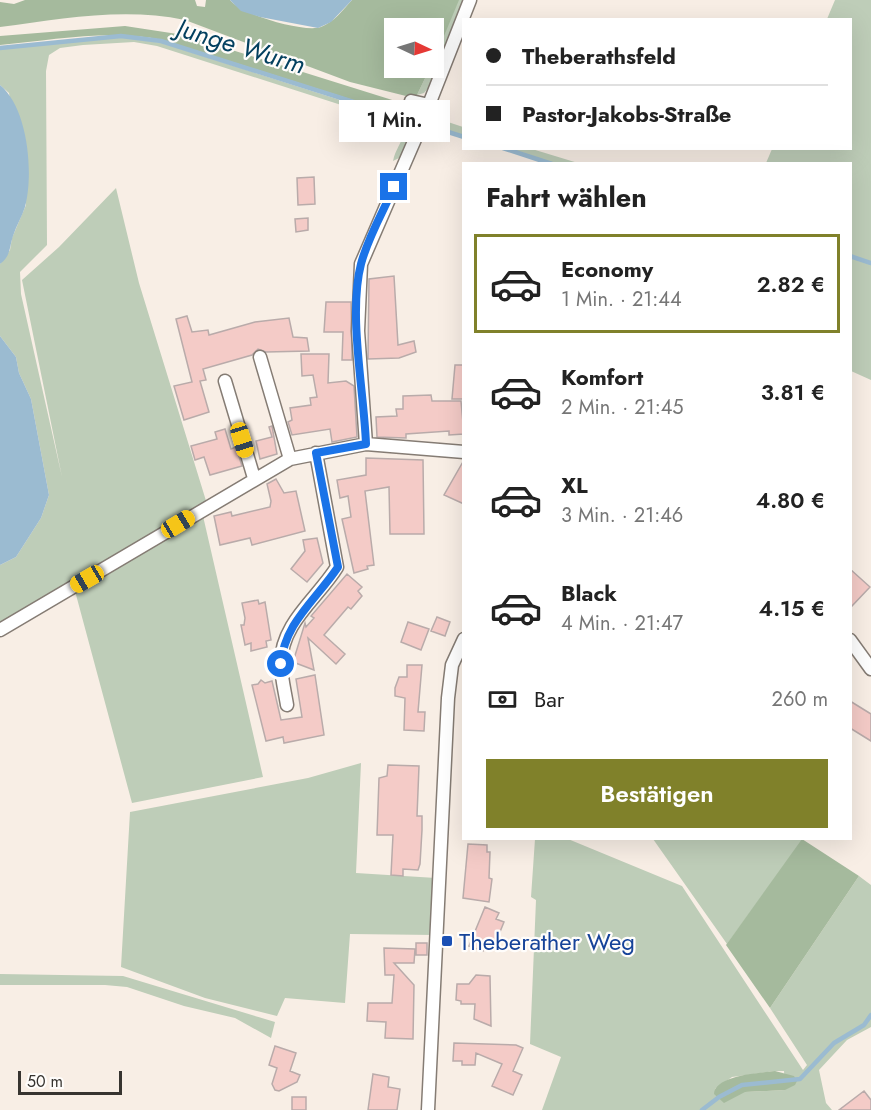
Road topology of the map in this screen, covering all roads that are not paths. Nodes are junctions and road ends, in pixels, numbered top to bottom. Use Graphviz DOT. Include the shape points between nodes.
graph roads {
  1 [pos="470,0"];
  2 [pos="463,18"];
  3 [pos="462,20"];
  4 [pos="411,101"];
  5 [pos="427,110"];
  6 [pos="260,357"];
  7 [pos="225,381"];
  8 [pos="366,444"];
  9 [pos="462,452"];
  10 [pos="316,453"];
  11 [pos="290,459"];
  12 [pos="254,478"];
  13 [pos="0,630"];
  14 [pos="462,643"];
  15 [pos="852,643"];
  16 [pos="871,669"];
  17 [pos="287,705"];
  18 [pos="428,1110"];
  1 -- 2 [label="street"];
  3 -- 5 [label="street"];
  4 -- 5 [label="street"];
  5 -- 8 [label="street" via="365,251 358,278"];
  6 -- 11 [label="street"];
  7 -- 12 [label="street"];
  8 -- 9 [label="street"];
  8 -- 10 [label="street"];
  10 -- 11 [label="street"];
  10 -- 17 [label="street" via="338,567 297,617 284,645 281,664"];
  11 -- 12 [label="street"];
  12 -- 13 [label="street"];
  14 -- 18 [label="street" via="452,665 448,698"];
  15 -- 16 [label="street"];
}
